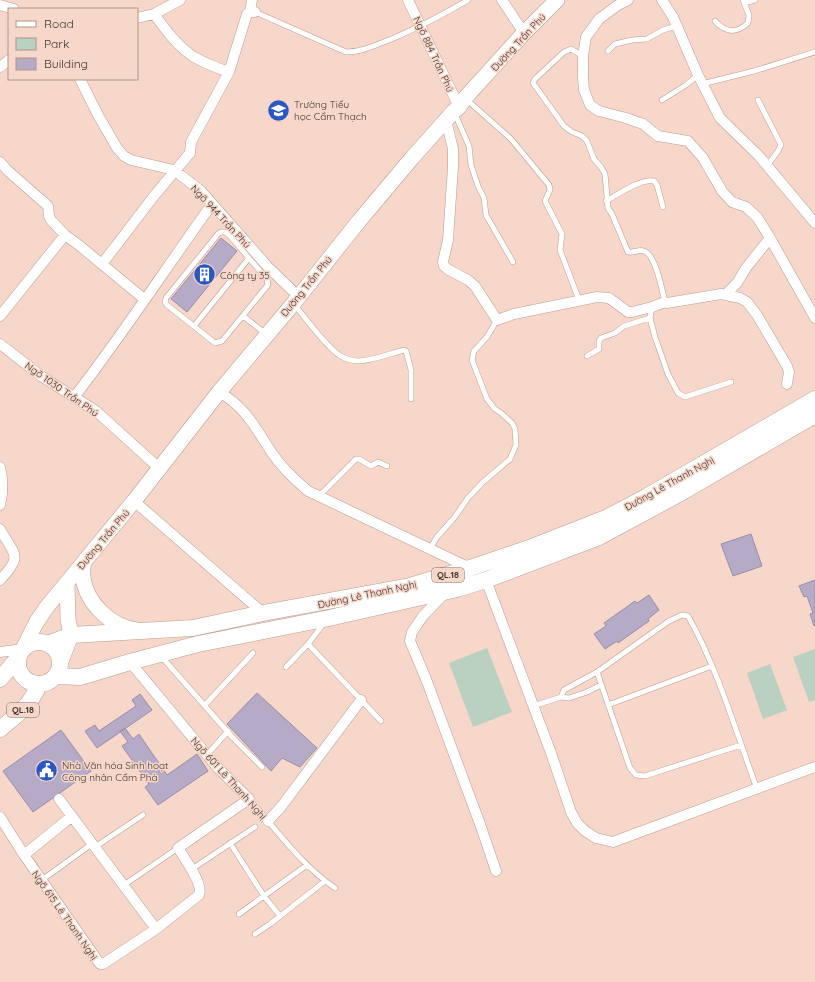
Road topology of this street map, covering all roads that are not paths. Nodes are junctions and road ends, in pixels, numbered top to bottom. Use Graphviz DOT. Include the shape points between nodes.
graph roads {
  1 [pos="180,0"];
  2 [pos="252,0"];
  3 [pos="408,0"];
  4 [pos="468,0"];
  5 [pos="502,0"];
  6 [pos="557,0"];
  7 [pos="628,0"];
  8 [pos="662,0"];
  9 [pos="755,0"];
  10 [pos="744,2"];
  11 [pos="0,5"];
  12 [pos="10,8"];
  13 [pos="252,12"];
  14 [pos="154,14"];
  15 [pos="138,18"];
  16 [pos="715,21"];
  17 [pos="421,26"];
  18 [pos="676,26"];
  19 [pos="524,33"];
  20 [pos="608,51"];
  21 [pos="815,52"];
  22 [pos="583,56"];
  23 [pos="8,61"];
  24 [pos="0,67"];
  25 [pos="229,72"];
  26 [pos="80,80"];
  27 [pos="700,80"];
  28 [pos="662,100"];
  29 [pos="758,100"];
  30 [pos="456,109"];
  31 [pos="0,162"];
  32 [pos="767,166"];
  33 [pos="174,170"];
  34 [pos="606,201"];
  35 [pos="212,204"];
  36 [pos="663,207"];
  37 [pos="815,223"];
  38 [pos="65,236"];
  39 [pos="770,238"];
  40 [pos="249,258"];
  41 [pos="513,262"];
  42 [pos="102,264"];
  43 [pos="725,295"];
  44 [pos="144,299"];
  45 [pos="296,300"];
  46 [pos="579,300"];
  47 [pos="665,302"];
  48 [pos="652,307"];
  49 [pos="0,316"];
  50 [pos="243,316"];
  51 [pos="650,318"];
  52 [pos="815,318"];
  53 [pos="497,320"];
  54 [pos="194,326"];
  55 [pos="267,334"];
  56 [pos="0,344"];
  57 [pos="587,356"];
  58 [pos="731,382"];
  59 [pos="787,384"];
  60 [pos="219,392"];
  61 [pos="75,396"];
  62 [pos="411,399"];
  63 [pos="815,399"];
  64 [pos="815,415"];
  65 [pos="387,466"];
  66 [pos="0,467"];
  67 [pos="159,468"];
  68 [pos="319,496"];
  69 [pos="134,501"];
  70 [pos="0,505"];
  71 [pos="0,529"];
  72 [pos="430,549"];
  73 [pos="84,562"];
  74 [pos="470,568"];
  75 [pos="0,580"];
  76 [pos="486,580"];
  77 [pos="67,583"];
  78 [pos="446,591"];
  79 [pos="263,613"];
  80 [pos="329,618"];
  81 [pos="150,631"];
  82 [pos="71,635"];
  83 [pos="48,644"];
  84 [pos="308,644"];
  85 [pos="0,652"];
  86 [pos="22,652"];
  87 [pos="160,654"];
  88 [pos="253,654"];
  89 [pos="130,662"];
  90 [pos="712,666"];
  91 [pos="286,667"];
  92 [pos="58,670"];
  93 [pos="597,672"];
  94 [pos="0,679"];
  95 [pos="39,685"];
  96 [pos="601,685"];
  97 [pos="561,697"];
  98 [pos="361,700"];
  99 [pos="205,705"];
  100 [pos="608,705"];
  101 [pos="533,706"];
  102 [pos="381,721"];
  103 [pos="0,729"];
  104 [pos="228,731"];
  105 [pos="740,744"];
  106 [pos="207,755"];
  107 [pos="262,767"];
  108 [pos="815,767"];
  109 [pos="757,789"];
  110 [pos="60,799"];
  111 [pos="249,799"];
  112 [pos="143,815"];
  113 [pos="72,816"];
  114 [pos="0,817"];
  115 [pos="268,821"];
  116 [pos="255,827"];
  117 [pos="230,844"];
  118 [pos="94,845"];
  119 [pos="178,848"];
  120 [pos="24,855"];
  121 [pos="307,865"];
  122 [pos="192,869"];
  123 [pos="496,871"];
  124 [pos="42,880"];
  125 [pos="325,881"];
  126 [pos="124,885"];
  127 [pos="334,888"];
  128 [pos="264,896"];
  129 [pos="239,914"];
  130 [pos="280,916"];
  131 [pos="156,928"];
  132 [pos="255,934"];
  1 -- 14 [label="street"];
  2 -- 13 [label="street"];
  3 -- 17 [label="street, Ngõ 884 Trần Phú"];
  4 -- 17 [label="lane"];
  5 -- 19 [label="street"];
  6 -- 19 [label="main road, Đường Trần Phú"];
  7 -- 22 [label="street" via="599,19 590,30 586,37"];
  8 -- 18 [label="street"];
  9 -- 10 [label="lane"];
  10 -- 16 [label="lane" via="749,15 748,23 741,29 731,31 722,28"];
  11 -- 12 [label="street"];
  13 -- 17 [label="lane" via="346,52 364,50"];
  13 -- 25 [label="street" via="248,14"];
  14 -- 15 [label="street"];
  14 -- 25 [label="street" via="176,42 194,57"];
  17 -- 30 [label="street, Ngõ 884 Trần Phú"];
  18 -- 20 [label="lane" via="663,30 647,40 615,44"];
  18 -- 27 [label="street"];
  19 -- 30 [label="main road, Đường Trần Phú"];
  21 -- 27 [label="lane" via="754,71"];
  22 -- 34 [label="lane" via="571,49 564,52 533,82 564,126 582,136 587,142 594,159 605,174"];
  22 -- 39 [label="street" via="584,90 590,105 599,111 642,124 658,136 688,141 703,158 722,191 732,202 746,207"];
  23 -- 24 [label="street"];
  25 -- 33 [label="street" via="191,142 190,153"];
  26 -- 33 [label="street, Ngõ 944 Trần Phú" via="98,115 124,156"];
  27 -- 28 [label="lane" via="686,85"];
  27 -- 32 [label="street" via="720,118"];
  29 -- 32 [label="lane" via="780,145"];
  30 -- 41 [label="lane" via="469,146 471,165 484,198 486,215"];
  30 -- 45 [label="main road, Đường Trần Phú" via="373,204"];
  30 -- 46 [label="lane" via="511,139 549,185 550,190 544,201 562,234 560,250"];
  30 -- 53 [label="street, Ngõ 884 Trần Phú" via="448,240 443,262 449,270 475,286"];
  31 -- 38 [label="street" via="48,206 51,220"];
  32 -- 37 [label="street"];
  33 -- 35 [label="street, Ngõ 944 Trần Phú" via="201,191"];
  33 -- 42 [label="street"];
  34 -- 36 [label="lane" via="650,180 657,185"];
  34 -- 47 [label="lane" via="628,252 642,250 653,258"];
  35 -- 44 [label="street"];
  35 -- 45 [label="street, Ngõ 944 Trần Phú"];
  38 -- 42 [label="street"];
  38 -- 49 [label="street"];
  39 -- 43 [label="street"];
  39 -- 52 [label="street"];
  40 -- 50 [label="lane" via="267,279 268,285"];
  40 -- 54 [label="lane"];
  40 -- 54 [label="lane" via="225,232 218,234 166,298 167,305"];
  42 -- 44 [label="street"];
  43 -- 47 [label="street"];
  43 -- 59 [label="street" via="740,298 757,315 787,366"];
  44 -- 61 [label="street"];
  45 -- 55 [label="main road, Đường Trần Phú"];
  45 -- 62 [label="lane" via="328,344 346,358 358,361 406,351 411,370"];
  46 -- 48 [label="street" via="597,296 609,298 628,312"];
  46 -- 53 [label="street"];
  47 -- 48 [label="street"];
  48 -- 51 [label="lane"];
  50 -- 54 [label="lane" via="219,343 215,343"];
  50 -- 55 [label="lane"];
  51 -- 57 [label="lane" via="624,326 602,338 597,351"];
  51 -- 58 [label="lane" via="668,374 681,396 685,397"];
  53 -- 72 [label="lane" via="487,337 474,351 472,360 487,399 512,423 516,445 510,459 468,498"];
  55 -- 60 [label="main road, Đường Trần Phú"];
  56 -- 61 [label="street, Ngõ 1030 Trần Phú" via="41,376"];
  60 -- 67 [label="main road, Đường Trần Phú"];
  60 -- 68 [label="street" via="231,398 252,420 288,473 308,491"];
  61 -- 67 [label="street, Ngõ 1030 Trần Phú" via="96,411"];
  63 -- 74 [label="highway, Đường Lê Thanh Nghị / QL.18" via="646,498 532,547"];
  64 -- 76 [label="highway, Đường Lê Thanh Nghị / QL.18" via="599,537"];
  65 -- 68 [label="lane" via="378,462 371,466 356,459"];
  66 -- 70 [label="street"];
  67 -- 69 [label="main road, Đường Trần Phú"];
  68 -- 72 [label="street"];
  69 -- 73 [label="main road, Đường Trần Phú"];
  69 -- 79 [label="street"];
  71 -- 75 [label="street" via="15,556 13,565"];
  72 -- 74 [label="street"];
  73 -- 77 [label="main road, Đường Trần Phú"];
  73 -- 81 [label="main road" via="85,587 95,606 120,625 132,630"];
  74 -- 79 [label="highway, Đường Lê Thanh Nghị / QL.18" via="410,586"];
  76 -- 78 [label="highway, Đường Lê Thanh Nghị / QL.18"];
  76 -- 101 [label="street"];
  77 -- 82 [label="main road"];
  77 -- 86 [label="main road, Đường Trần Phú" via="36,623"];
  78 -- 80 [label="highway, Đường Lê Thanh Nghị / QL.18"];
  78 -- 123 [label="street" via="423,616 412,632 410,641"];
  79 -- 81 [label="highway, Đường Lê Thanh Nghị / QL.18" via="193,628"];
  80 -- 84 [label="lane"];
  80 -- 87 [label="highway, Đường Lê Thanh Nghị / QL.18"];
  81 -- 82 [label="highway, Đường Lê Thanh Nghị / QL.18"];
  82 -- 83 [label="highway, Đường Lê Thanh Nghị / QL.18"];
  82 -- 92 [label="main road"];
  83 -- 86 [label="highway" via="35,642"];
  83 -- 92 [label="highway" via="60,658"];
  84 -- 91 [label="lane"];
  84 -- 98 [label="lane"];
  85 -- 86 [label="street"];
  86 -- 94 [label="highway"];
  86 -- 95 [label="highway" via="17,665 22,677 32,684"];
  87 -- 89 [label="highway, Đường Lê Thanh Nghị / QL.18"];
  87 -- 99 [label="lane"];
  88 -- 99 [label="lane"];
  89 -- 92 [label="highway, Đường Lê Thanh Nghị / QL.18" via="80,677"];
  89 -- 106 [label="street, Ngõ 601 Lê Thanh Nghị"];
  90 -- 93 [label="lane" via="688,616 682,615 669,621"];
  90 -- 100 [label="lane"];
  90 -- 105 [label="lane"];
  92 -- 95 [label="highway" via="51,681"];
  93 -- 96 [label="lane"];
  93 -- 97 [label="lane" via="564,690"];
  95 -- 103 [label="highway, QL.18" via="26,707"];
  96 -- 97 [label="lane" via="569,698"];
  96 -- 100 [label="lane"];
  97 -- 101 [label="lane"];
  98 -- 102 [label="lane"];
  98 -- 115 [label="street"];
  99 -- 104 [label="lane"];
  100 -- 105 [label="lane" via="630,768 636,775 645,776"];
  101 -- 109 [label="street" via="571,812 584,832 596,838 613,842"];
  104 -- 106 [label="lane"];
  104 -- 107 [label="lane"];
  105 -- 109 [label="lane"];
  106 -- 111 [label="street, Ngõ 601 Lê Thanh Nghị"];
  108 -- 109 [label="street"];
  110 -- 113 [label="street"];
  111 -- 115 [label="lane, Ngõ 601 Lê Thanh Nghị"];
  111 -- 119 [label="street"];
  112 -- 118 [label="lane"];
  113 -- 118 [label="street"];
  113 -- 120 [label="street"];
  114 -- 120 [label="street, Ngõ 615 Lê Thanh Nghị"];
  115 -- 121 [label="lane, Ngõ 601 Lê Thanh Nghị"];
  116 -- 117 [label="lane"];
  117 -- 122 [label="lane"];
  117 -- 128 [label="lane"];
  118 -- 124 [label="lane"];
  118 -- 126 [label="street"];
  119 -- 122 [label="street"];
  119 -- 126 [label="lane"];
  120 -- 124 [label="street, Ngõ 615 Lê Thanh Nghị"];
  121 -- 125 [label="lane, Ngõ 601 Lê Thanh Nghị"];
  121 -- 128 [label="lane"];
  122 -- 131 [label="street, Ngõ 615 Lê Thanh Nghị" via="201,892 194,901"];
  124 -- 131 [label="street, Ngõ 615 Lê Thanh Nghị" via="100,964"];
  125 -- 127 [label="lane, Ngõ 601 Lê Thanh Nghị"];
  125 -- 130 [label="lane"];
  126 -- 131 [label="street"];
  128 -- 129 [label="lane"];
  128 -- 130 [label="lane"];
  130 -- 132 [label="lane"];
}
